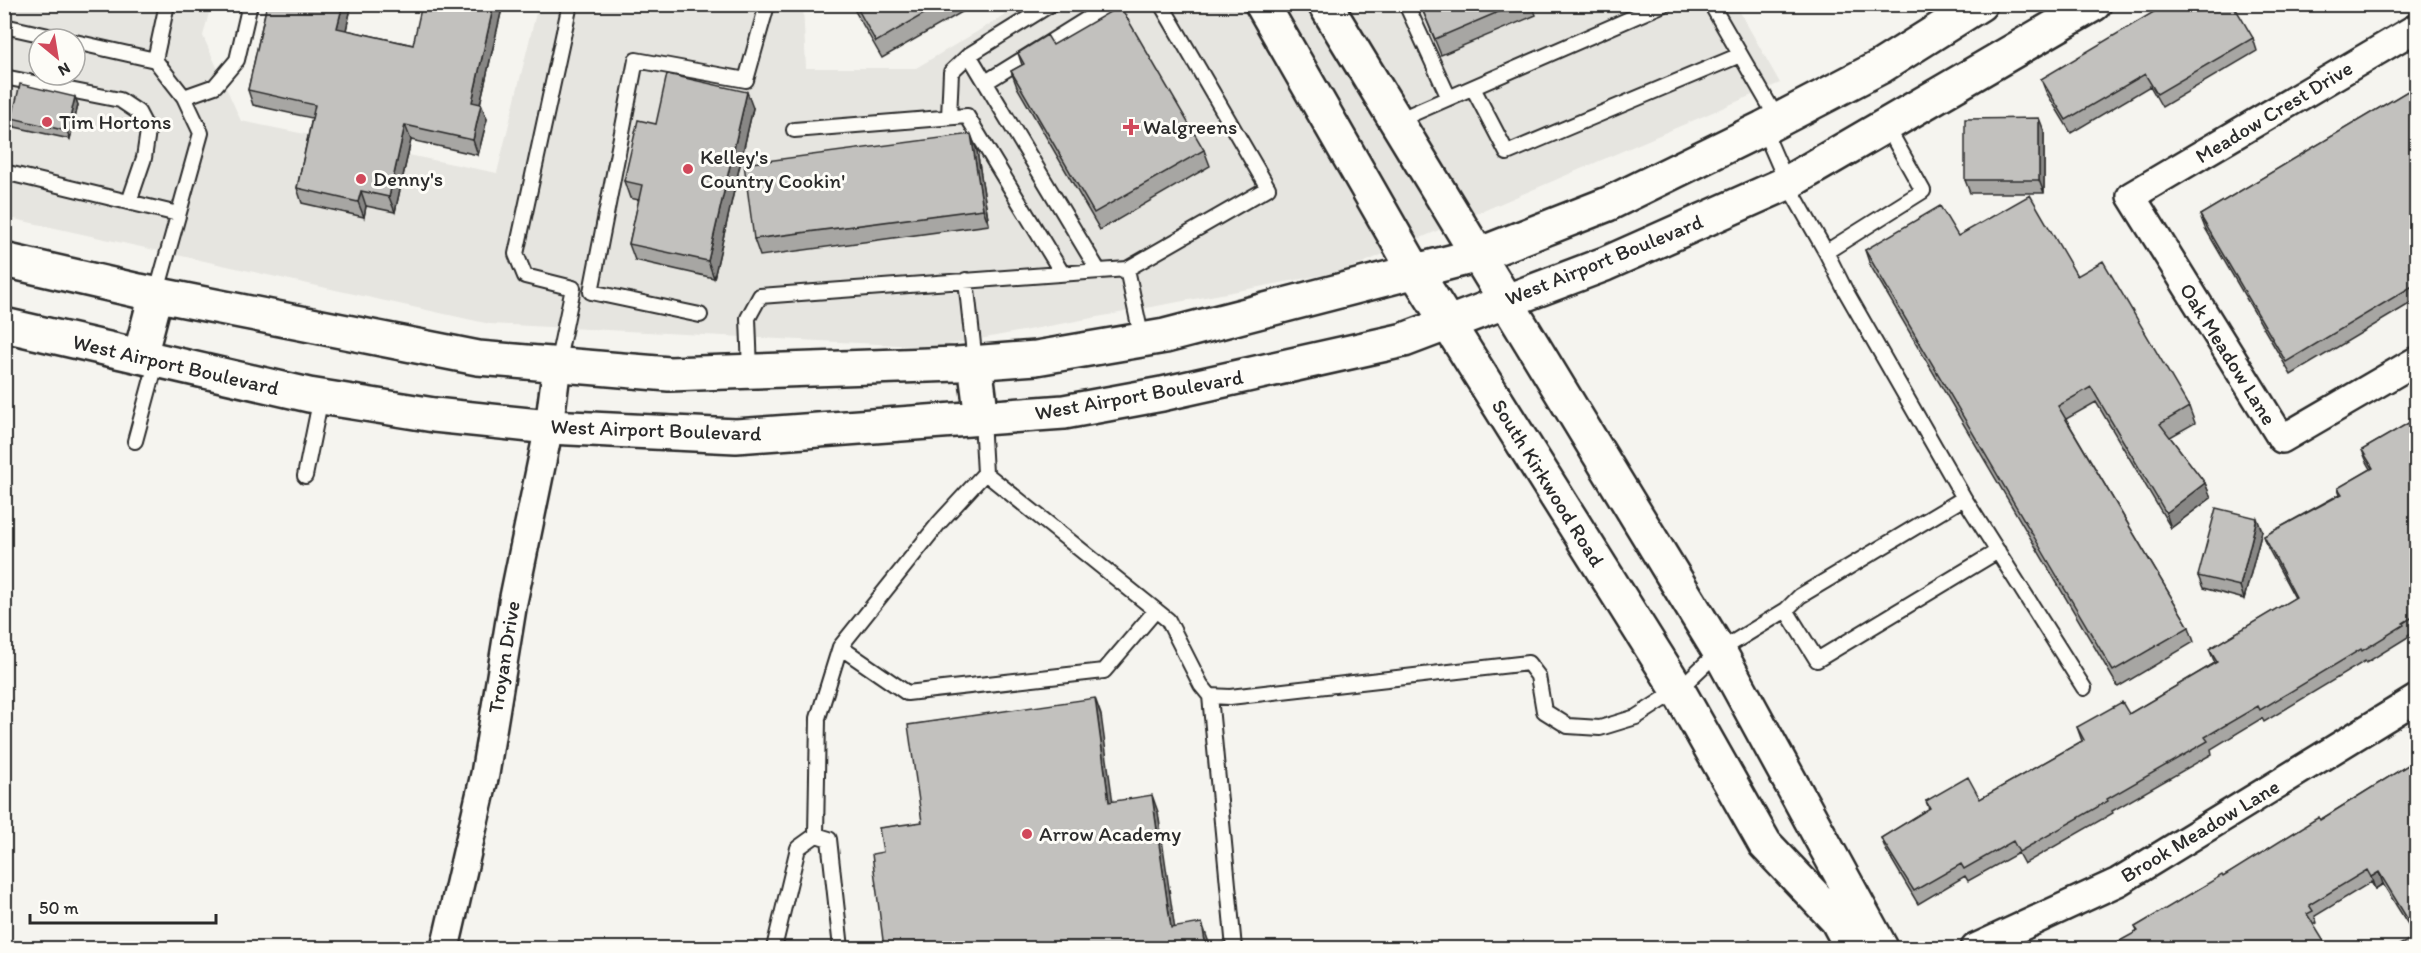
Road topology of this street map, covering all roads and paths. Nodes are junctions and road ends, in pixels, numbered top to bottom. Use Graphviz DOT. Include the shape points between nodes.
graph roads {
  1 [pos="167,4"];
  2 [pos="249,4"];
  3 [pos="570,4"];
  4 [pos="763,4"];
  5 [pos="1050,4"];
  6 [pos="1111,4"];
  7 [pos="1161,4"];
  8 [pos="1262,4"];
  9 [pos="1325,4"];
  10 [pos="1406,4"];
  11 [pos="1664,4"];
  12 [pos="1711,4"];
  13 [pos="1980,4"];
  14 [pos="2094,4"];
  15 [pos="4,26"];
  16 [pos="2416,28"];
  17 [pos="27,31"];
  18 [pos="87,45"];
  19 [pos="969,55"];
  20 [pos="1740,55"];
  21 [pos="155,60"];
  22 [pos="4,77"];
  23 [pos="986,82"];
  24 [pos="1473,88"];
  25 [pos="184,97"];
  26 [pos="1449,98"];
  27 [pos="949,117"];
  28 [pos="1396,121"];
  29 [pos="1771,124"];
  30 [pos="1886,125"];
  31 [pos="794,130"];
  32 [pos="4,172"];
  33 [pos="1787,183"];
  34 [pos="2131,196"];
  35 [pos="129,202"];
  36 [pos="178,214"];
  37 [pos="1826,252"];
  38 [pos="1478,255"];
  39 [pos="4,260"];
  40 [pos="1127,268"];
  41 [pos="1098,270"];
  42 [pos="1415,271"];
  43 [pos="1062,273"];
  44 [pos="966,280"];
  45 [pos="573,288"];
  46 [pos="591,292"];
  47 [pos="156,295"];
  48 [pos="1504,301"];
  49 [pos="700,315"];
  50 [pos="1447,322"];
  51 [pos="4,325"];
  52 [pos="1142,340"];
  53 [pos="149,358"];
  54 [pos="2416,361"];
  55 [pos="975,363"];
  56 [pos="557,365"];
  57 [pos="750,371"];
  58 [pos="321,397"];
  59 [pos="982,419"];
  60 [pos="549,427"];
  61 [pos="135,441"];
  62 [pos="985,473"];
  63 [pos="305,476"];
  64 [pos="1964,498"];
  65 [pos="1998,551"];
  66 [pos="1156,610"];
  67 [pos="1786,610"];
  68 [pos="840,647"];
  69 [pos="1719,651"];
  70 [pos="2084,688"];
  71 [pos="1678,690"];
  72 [pos="1210,696"];
  73 [pos="2416,699"];
  74 [pos="816,835"];
  75 [pos="445,948"];
  76 [pos="774,948"];
  77 [pos="841,948"];
  78 [pos="1234,948"];
  79 [pos="1852,948"];
  80 [pos="1881,948"];
  81 [pos="1975,948"];
  1 -- 21 [label="lane"];
  2 -- 25 [label="lane" via="237,60 215,86"];
  3 -- 45 [label="lane" via="516,254 525,276"];
  4 -- 46 [label="lane" via="767,5 746,80 636,60"];
  5 -- 19 [label="lane"];
  6 -- 23 [label="lane"];
  7 -- 40 [label="lane" via="1268,188"];
  8 -- 42 [label="main road, South Kirkwood Road"];
  9 -- 28 [label="main road"];
  10 -- 26 [label="lane"];
  11 -- 24 [label="lane"];
  12 -- 20 [label="lane"];
  13 -- 29 [label="main road" via="1880,67"];
  14 -- 30 [label="main road, West Airport Boulevard"];
  15 -- 17 [label="lane"];
  16 -- 34 [label="street, Meadow Crest Drive"];
  18 -- 21 [label="lane"];
  19 -- 23 [label="lane"];
  19 -- 27 [label="lane" via="951,72"];
  20 -- 24 [label="lane" via="1507,153"];
  20 -- 29 [label="lane"];
  21 -- 25 [label="lane"];
  22 -- 35 [label="lane" via="120,100 138,112 148,131 144,158"];
  23 -- 41 [label="lane"];
  24 -- 26 [label="lane"];
  25 -- 36 [label="lane" via="201,133"];
  26 -- 28 [label="lane"];
  27 -- 31 [label="lane"];
  27 -- 43 [label="lane" via="967,116"];
  28 -- 38 [label="main road"];
  29 -- 33 [label="lane"];
  29 -- 38 [label="main road" via="1608,204"];
  30 -- 33 [label="main road, West Airport Boulevard"];
  30 -- 37 [label="lane" via="1923,191"];
  32 -- 35 [label="lane"];
  33 -- 37 [label="lane"];
  33 -- 48 [label="main road, West Airport Boulevard" via="1605,264"];
  34 -- 54 [label="street, Oak Meadow Lane" via="2282,439"];
  35 -- 36 [label="lane"];
  36 -- 47 [label="lane"];
  37 -- 64 [label="lane"];
  38 -- 42 [label="main road"];
  38 -- 48 [label="main road"];
  39 -- 47 [label="main road"];
  40 -- 41 [label="lane"];
  40 -- 52 [label="lane"];
  41 -- 43 [label="lane"];
  42 -- 50 [label="main road, South Kirkwood Road"];
  42 -- 52 [label="main road"];
  43 -- 44 [label="lane"];
  44 -- 55 [label="lane"];
  44 -- 57 [label="lane" via="760,296 748,318"];
  45 -- 46 [label="lane"];
  45 -- 56 [label="lane"];
  46 -- 49 [label="lane"];
  47 -- 53 [label="main road"];
  47 -- 56 [label="main road" via="478,358"];
  48 -- 50 [label="main road, West Airport Boulevard"];
  48 -- 69 [label="main road"];
  50 -- 59 [label="main road, West Airport Boulevard" via="1404,340 1162,394 1064,412"];
  50 -- 71 [label="main road, South Kirkwood Road"];
  51 -- 53 [label="main road, West Airport Boulevard"];
  52 -- 55 [label="main road" via="1036,358"];
  53 -- 58 [label="main road, West Airport Boulevard"];
  53 -- 61 [label="lane"];
  55 -- 57 [label="main road"];
  55 -- 59 [label="main road"];
  56 -- 57 [label="main road" via="669,374"];
  56 -- 60 [label="street, Troyan Drive"];
  58 -- 60 [label="main road, West Airport Boulevard" via="434,415"];
  58 -- 63 [label="lane"];
  59 -- 60 [label="main road, West Airport Boulevard" via="736,436"];
  59 -- 62 [label="lane"];
  60 -- 75 [label="street, Troyan Drive" via="513,602 485,774"];
  62 -- 66 [label="lane"];
  62 -- 68 [label="lane" via="939,523"];
  64 -- 65 [label="lane"];
  64 -- 67 [label="lane" via="1800,596"];
  65 -- 67 [label="lane" via="1817,660"];
  65 -- 70 [label="lane"];
  66 -- 68 [label="lane" via="1104,672 907,693"];
  66 -- 72 [label="lane" via="1168,620"];
  67 -- 69 [label="lane"];
  68 -- 74 [label="lane" via="818,718"];
  69 -- 71 [label="lane"];
  69 -- 80 [label="main road"];
  71 -- 72 [label="lane" via="1636,717 1600,728 1568,726 1544,711 1538,676 1528,663 1230,697"];
  71 -- 79 [label="main road, South Kirkwood Road" via="1765,844 1837,920"];
  72 -- 78 [label="lane"];
  73 -- 81 [label="street, Brook Meadow Lane" via="2118,882"];
  74 -- 76 [label="lane" via="798,848"];
  74 -- 77 [label="lane" via="828,839"];
}
